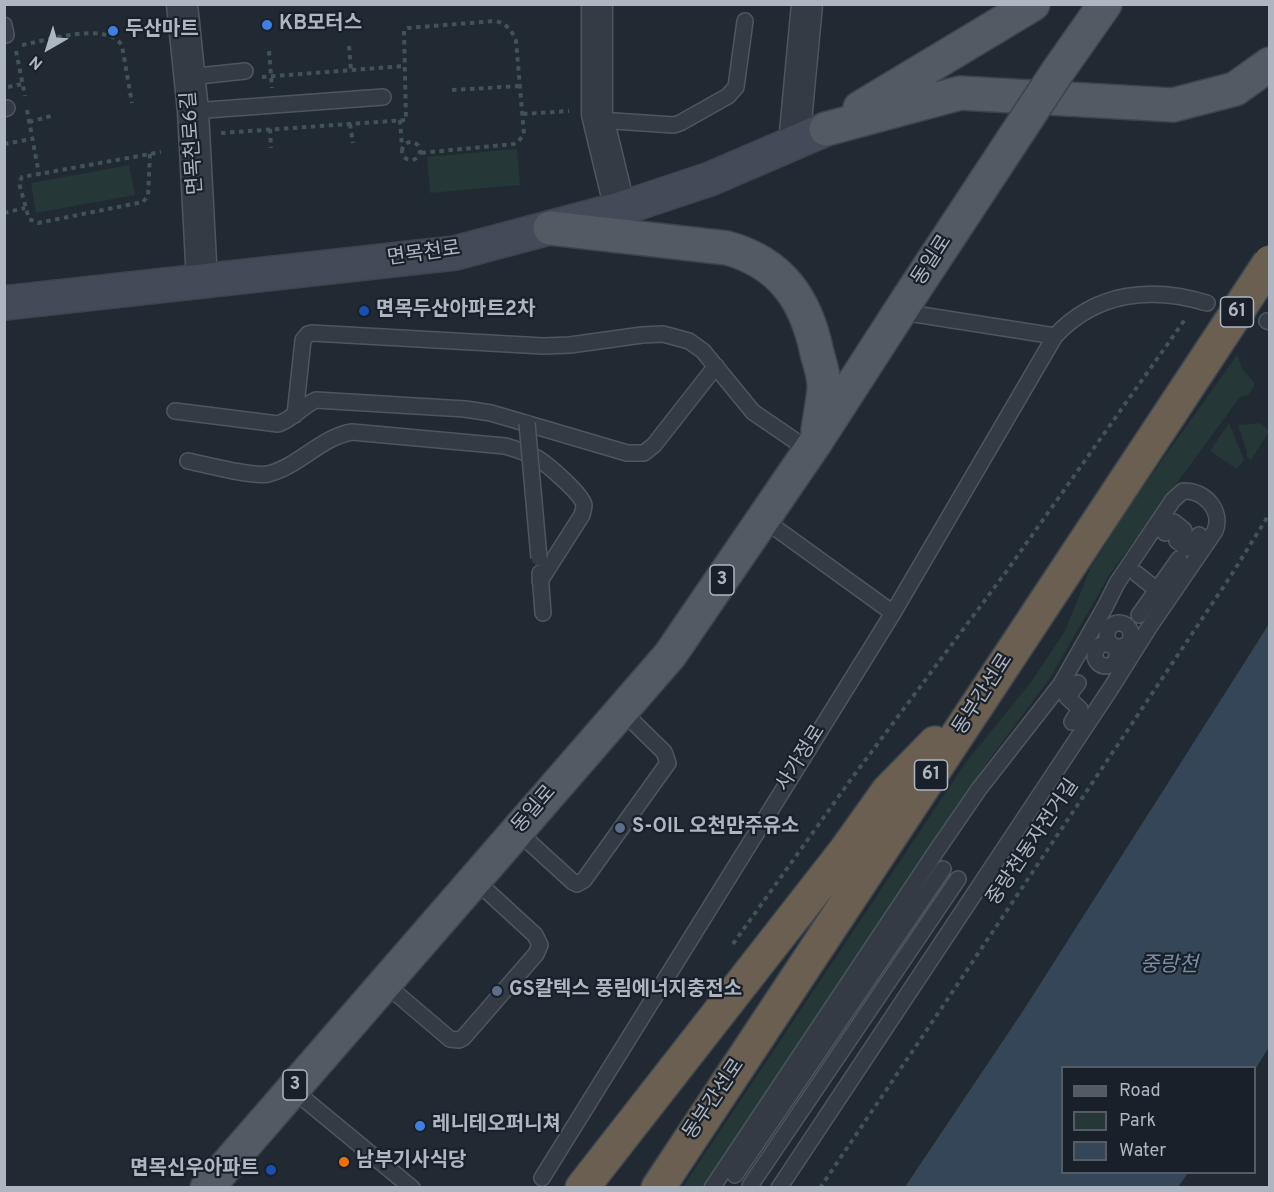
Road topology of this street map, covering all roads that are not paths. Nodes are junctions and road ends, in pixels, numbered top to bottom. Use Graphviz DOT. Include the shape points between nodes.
graph roads {
  1 [pos="182,4"];
  2 [pos="597,4"];
  3 [pos="807,4"];
  4 [pos="1033,4"];
  5 [pos="1105,4"];
  6 [pos="745,21"];
  7 [pos="1269,64"];
  8 [pos="250,73"];
  9 [pos="189,77"];
  10 [pos="383,97"];
  11 [pos="193,111"];
  12 [pos="585,116"];
  13 [pos="826,129"];
  14 [pos="794,143"];
  15 [pos="620,209"];
  16 [pos="550,228"];
  17 [pos="1269,262"];
  18 [pos="202,281"];
  19 [pos="1202,302"];
  20 [pos="4,303"];
  21 [pos="905,305"];
  22 [pos="1055,336"];
  23 [pos="716,366"];
  24 [pos="175,411"];
  25 [pos="295,415"];
  26 [pos="527,423"];
  27 [pos="813,447"];
  28 [pos="188,462"];
  29 [pos="763,519"];
  30 [pos="1165,533"];
  31 [pos="1199,535"];
  32 [pos="1179,559"];
  33 [pos="1137,574"];
  34 [pos="540,581"];
  35 [pos="1157,590"];
  36 [pos="543,613"];
  37 [pos="893,613"];
  38 [pos="1139,615"];
  39 [pos="1113,646"];
  40 [pos="1098,670"];
  41 [pos="1078,683"];
  42 [pos="988,688"];
  43 [pos="621,711"];
  44 [pos="1072,722"];
  45 [pos="517,831"];
  46 [pos="943,869"];
  47 [pos="474,879"];
  48 [pos="958,879"];
  49 [pos="894,928"];
  50 [pos="384,983"];
  51 [pos="292,1089"];
  52 [pos="769,1113"];
  53 [pos="735,1175"];
  54 [pos="542,1178"];
  55 [pos="750,1186"];
  56 [pos="207,1188"];
  57 [pos="412,1188"];
  58 [pos="582,1188"];
  59 [pos="658,1188"];
  60 [pos="712,1188"];
  61 [pos="779,1188"];
  1 -- 9 [label="street, 면목천로6길"];
  2 -- 12 [label="street"];
  3 -- 14 [label="street"];
  4 -- 13 [label="main road"];
  5 -- 21 [label="main road, 동일로 / 3, bridge"];
  6 -- 12 [label="lane" via="736,87 728,96 674,125"];
  7 -- 13 [label="main road" via="1234,89 1173,105 960,93"];
  8 -- 9 [label="lane"];
  9 -- 11 [label="street, 면목천로6길"];
  10 -- 11 [label="lane"];
  11 -- 18 [label="street, 면목천로6길"];
  12 -- 15 [label="street"];
  13 -- 14 [label="main road, 면목천로"];
  14 -- 15 [label="main road, 면목천로" via="710,179"];
  15 -- 16 [label="main road, 면목천로"];
  16 -- 18 [label="main road, 면목천로" via="455,253"];
  16 -- 27 [label="main road" via="727,248 769,267 800,302 815,342 825,386"];
  17 -- 42 [label="highway, 동부간선로 / 61, bridge"];
  18 -- 20 [label="main road, 면목천로"];
  19 -- 22 [label="lane, 사가정로" via="1155,293 1111,298 1082,313"];
  21 -- 22 [label="lane"];
  21 -- 27 [label="main road, 동일로 / 3"];
  22 -- 37 [label="lane, 사가정로"];
  23 -- 25 [label="lane" via="689,341 663,334 543,346 312,333 303,340"];
  23 -- 26 [label="lane" via="644,453 627,453"];
  23 -- 27 [label="lane" via="753,412"];
  24 -- 25 [label="lane" via="278,424"];
  25 -- 26 [label="lane" via="316,400 465,409"];
  26 -- 34 [label="lane, bridge"];
  27 -- 29 [label="main road, 동일로 / 3"];
  28 -- 34 [label="lane" via="265,474 278,471 339,434 352,432 518,450 546,465 579,495 584,505 582,515"];
  29 -- 37 [label="lane"];
  29 -- 43 [label="main road, 동일로 / 3" via="670,655"];
  30 -- 31 [label="lane" via="1176,522 1184,530 1177,541 1187,548"];
  32 -- 35 [label="lane"];
  33 -- 35 [label="lane"];
  34 -- 36 [label="lane"];
  35 -- 38 [label="lane"];
  37 -- 54 [label="lane, 사가정로"];
  39 -- 40 [label="lane" via="1096,649"];
  41 -- 44 [label="lane" via="1067,697 1080,709"];
  42 -- 58 [label="highway" via="888,791 839,860"];
  42 -- 59 [label="highway, 동부간선로 / 61"];
  43 -- 45 [label="main road, 동일로 / 3"];
  43 -- 45 [label="lane" via="664,752 668,763 584,880 573,882"];
  45 -- 47 [label="main road, 동일로 / 3"];
  46 -- 49 [label="lane"];
  47 -- 50 [label="main road, 동일로 / 3"];
  47 -- 50 [label="lane" via="535,935 540,945 485,1013 463,1038 454,1040"];
  48 -- 55 [label="lane"];
  49 -- 52 [label="lane"];
  49 -- 61 [label="lane" via="979,789 1061,684 1117,583 1177,494 1188,490 1204,498 1217,513 1215,531"];
  50 -- 51 [label="main road, 동일로 / 3"];
  51 -- 56 [label="main road, 동일로 / 3"];
  51 -- 57 [label="lane"];
  52 -- 53 [label="lane"];
  52 -- 60 [label="lane"];
}
